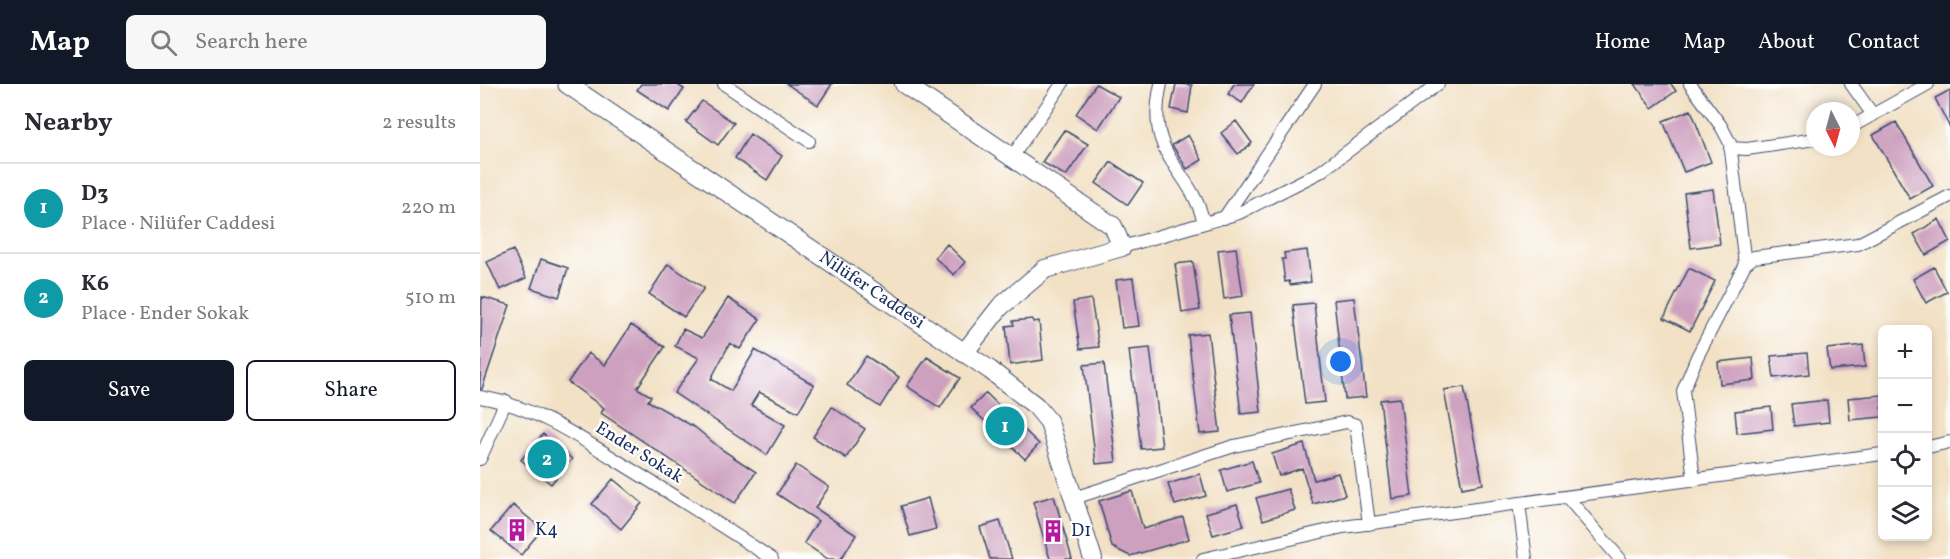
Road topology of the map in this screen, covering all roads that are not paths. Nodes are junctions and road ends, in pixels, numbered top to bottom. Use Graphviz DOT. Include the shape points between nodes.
graph roads {
  1 [pos="567,84"];
  2 [pos="724,84"];
  3 [pos="904,84"];
  4 [pos="1062,84"];
  5 [pos="1161,84"];
  6 [pos="1315,84"];
  7 [pos="1438,84"];
  8 [pos="1690,84"];
  9 [pos="1851,84"];
  10 [pos="1928,84"];
  11 [pos="1873,115"];
  12 [pos="1860,122"];
  13 [pos="1806,140"];
  14 [pos="809,141"];
  15 [pos="1730,148"];
  16 [pos="1012,157"];
  17 [pos="1950,196"];
  18 [pos="1224,218"];
  19 [pos="1204,223"];
  20 [pos="1122,247"];
  21 [pos="1745,264"];
  22 [pos="964,353"];
  23 [pos="480,397"];
  24 [pos="506,401"];
  25 [pos="1950,442"];
  26 [pos="1932,446"];
  27 [pos="1878,455"];
  28 [pos="480,459"];
  29 [pos="1694,480"];
  30 [pos="1567,497"];
  31 [pos="1074,498"];
  32 [pos="1519,503"];
  33 [pos="1369,524"];
  34 [pos="771,559"];
  35 [pos="1093,559"];
  36 [pos="1203,559"];
  37 [pos="1526,559"];
  38 [pos="1620,559"];
  1 -- 22 [label="street, Nilüfer Caddesi"];
  2 -- 14 [label="street"];
  3 -- 16 [label="street"];
  4 -- 16 [label="street"];
  5 -- 19 [label="street" via="1156,107 1159,136 1171,164 1200,205"];
  6 -- 18 [label="street"];
  7 -- 18 [label="street" via="1320,172"];
  8 -- 15 [label="street" via="1721,126"];
  9 -- 11 [label="street"];
  10 -- 11 [label="street"];
  11 -- 12 [label="street"];
  13 -- 15 [label="street"];
  15 -- 21 [label="street"];
  16 -- 20 [label="street" via="1113,226"];
  17 -- 21 [label="street" via="1858,244 1754,257"];
  18 -- 19 [label="street"];
  19 -- 20 [label="street"];
  20 -- 22 [label="street" via="1045,269 1000,307"];
  21 -- 29 [label="street" via="1683,391"];
  22 -- 31 [label="street, Nilüfer Caddesi" via="1036,406 1049,422"];
  23 -- 24 [label="street, Ender Sokak"];
  24 -- 28 [label="street"];
  24 -- 34 [label="street, Ender Sokak" via="576,436"];
  25 -- 26 [label="street"];
  27 -- 29 [label="street"];
  29 -- 30 [label="street"];
  30 -- 32 [label="street"];
  30 -- 38 [label="street"];
  31 -- 33 [label="street" via="1229,447 1347,422 1356,424"];
  31 -- 35 [label="street, Nilüfer Caddesi"];
  32 -- 33 [label="street"];
  32 -- 37 [label="street"];
  33 -- 36 [label="street"];
}
